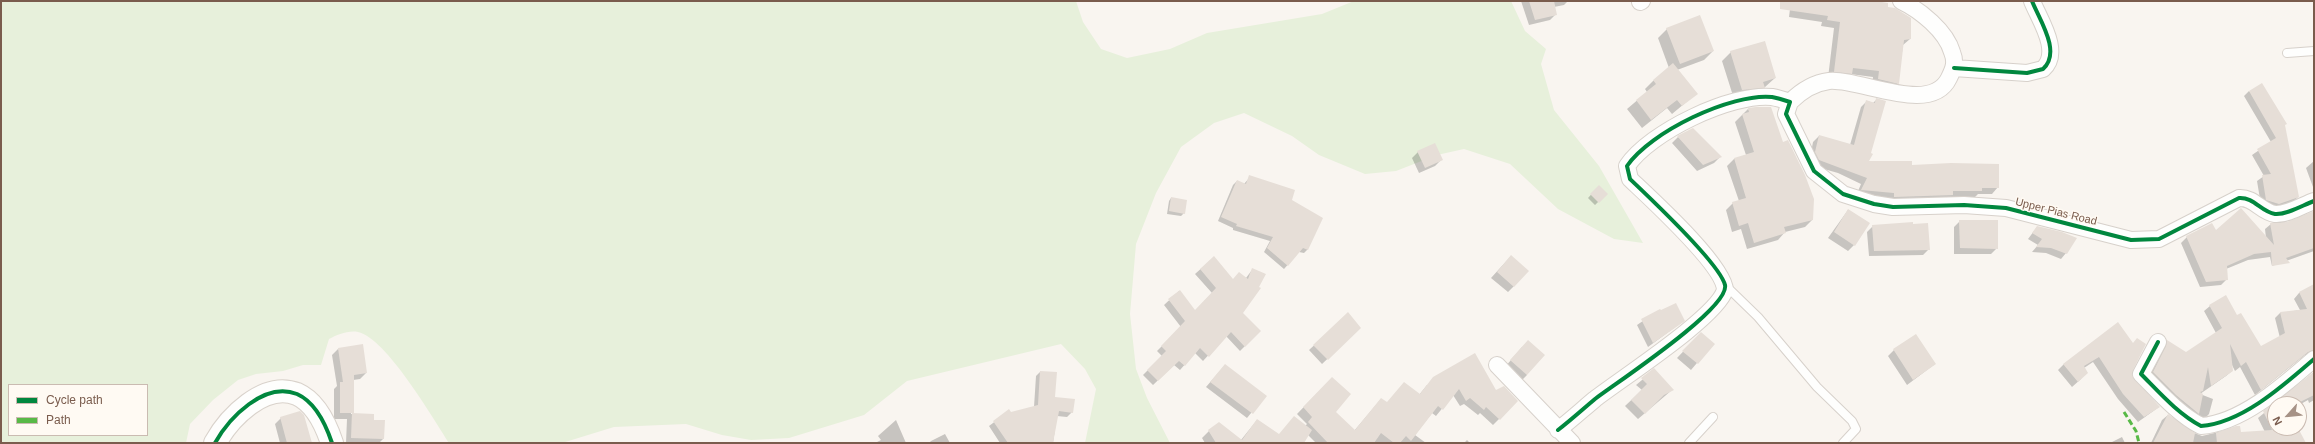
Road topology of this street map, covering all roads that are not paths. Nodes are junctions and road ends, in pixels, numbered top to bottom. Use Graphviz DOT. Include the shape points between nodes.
graph roads {
  1 [pos="1901,1"];
  2 [pos="2032,1"];
  3 [pos="2314,51"];
  4 [pos="2287,53"];
  5 [pos="1954,68"];
  6 [pos="1790,102"];
  7 [pos="2314,202"];
  8 [pos="1725,285"];
  9 [pos="2158,342"];
  10 [pos="2314,359"];
  11 [pos="1496,365"];
  12 [pos="1713,417"];
  13 [pos="1558,430"];
  14 [pos="215,443"];
  15 [pos="332,443"];
  16 [pos="1572,443"];
  17 [pos="1689,443"];
  18 [pos="1843,443"];
  1 -- 5 [label="street" via="1930,22 1942,35 1955,59"];
  2 -- 5 [label="street" via="2051,50 2043,69 2027,73"];
  3 -- 4 [label="lane"];
  5 -- 6 [label="street" via="1948,81 1941,87 1922,95 1900,94 1829,81 1801,90"];
  6 -- 7 [label="street, Upper Pias Road" via="1786,114 1814,171 1843,194 1874,204 1893,207 1964,205 2006,208 2131,240 2159,239 2239,198 2252,200 2267,211 2277,214"];
  6 -- 8 [label="street" via="1772,97 1744,100 1714,108 1663,133 1633,157 1627,166 1630,179 1705,255"];
  8 -- 13 [label="street" via="1721,298 1686,332 1595,399"];
  8 -- 18 [label="lane" via="1758,316 1817,387 1852,421 1856,429"];
  9 -- 10 [label="street" via="2141,374 2192,421 2201,426 2237,416"];
  11 -- 13 [label="street"];
  12 -- 17 [label="lane"];
  13 -- 16 [label="street"];
  14 -- 15 [label="street" via="230,422 251,403 265,395 279,392 296,394 308,401 318,413"];
}
